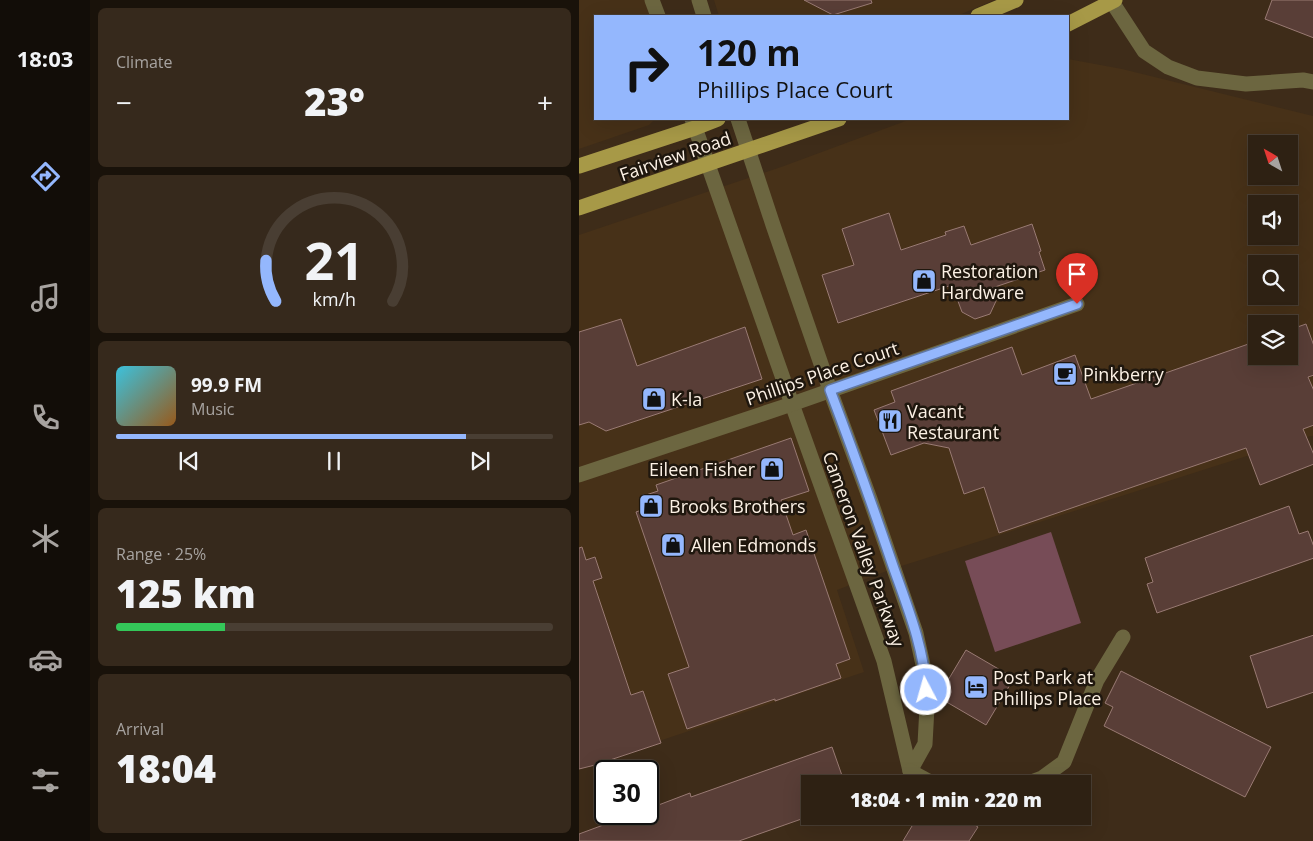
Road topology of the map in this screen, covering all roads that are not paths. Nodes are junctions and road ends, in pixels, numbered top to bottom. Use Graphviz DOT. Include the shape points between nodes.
graph roads {
  1 [pos="652,0"];
  2 [pos="699,0"];
  3 [pos="1016,0"];
  4 [pos="1113,1"];
  5 [pos="658,15"];
  6 [pos="704,15"];
  7 [pos="980,15"];
  8 [pos="1069,23"];
  9 [pos="1313,82"];
  10 [pos="713,120"];
  11 [pos="738,120"];
  12 [pos="836,120"];
  13 [pos="694,123"];
  14 [pos="748,151"];
  15 [pos="709,164"];
  16 [pos="579,166"];
  17 [pos="579,208"];
  18 [pos="1077,304"];
  19 [pos="830,390"];
  20 [pos="792,404"];
  21 [pos="579,475"];
  22 [pos="1123,637"];
  23 [pos="909,771"];
  24 [pos="917,775"];
  25 [pos="1046,775"];
  1 -- 5 [label="street"];
  2 -- 6 [label="street"];
  3 -- 7 [label="main road"];
  4 -- 8 [label="main road"];
  4 -- 9 [label="street" via="1144,51 1168,67 1197,78 1246,84"];
  10 -- 13 [label="main road, Fairview Road"];
  11 -- 14 [label="street, Cameron Valley Parkway"];
  12 -- 14 [label="main road, Fairview Road"];
  13 -- 15 [label="street, Cameron Valley Parkway"];
  13 -- 16 [label="main road, Fairview Road"];
  14 -- 15 [label="main road, Fairview Road"];
  14 -- 19 [label="street, Cameron Valley Parkway"];
  15 -- 17 [label="main road, Fairview Road"];
  15 -- 20 [label="street, Cameron Valley Parkway"];
  18 -- 19 [label="street, Phillips Place Court"];
  19 -- 20 [label="street, Phillips Place Court"];
  19 -- 23 [label="street, Cameron Valley Parkway" via="913,624 925,674 925,744"];
  20 -- 21 [label="street, Phillips Place Court"];
  20 -- 23 [label="street, Cameron Valley Parkway" via="884,661"];
  22 -- 25 [label="street" via="1097,680 1064,762"];
  23 -- 24 [label="street"];
}
